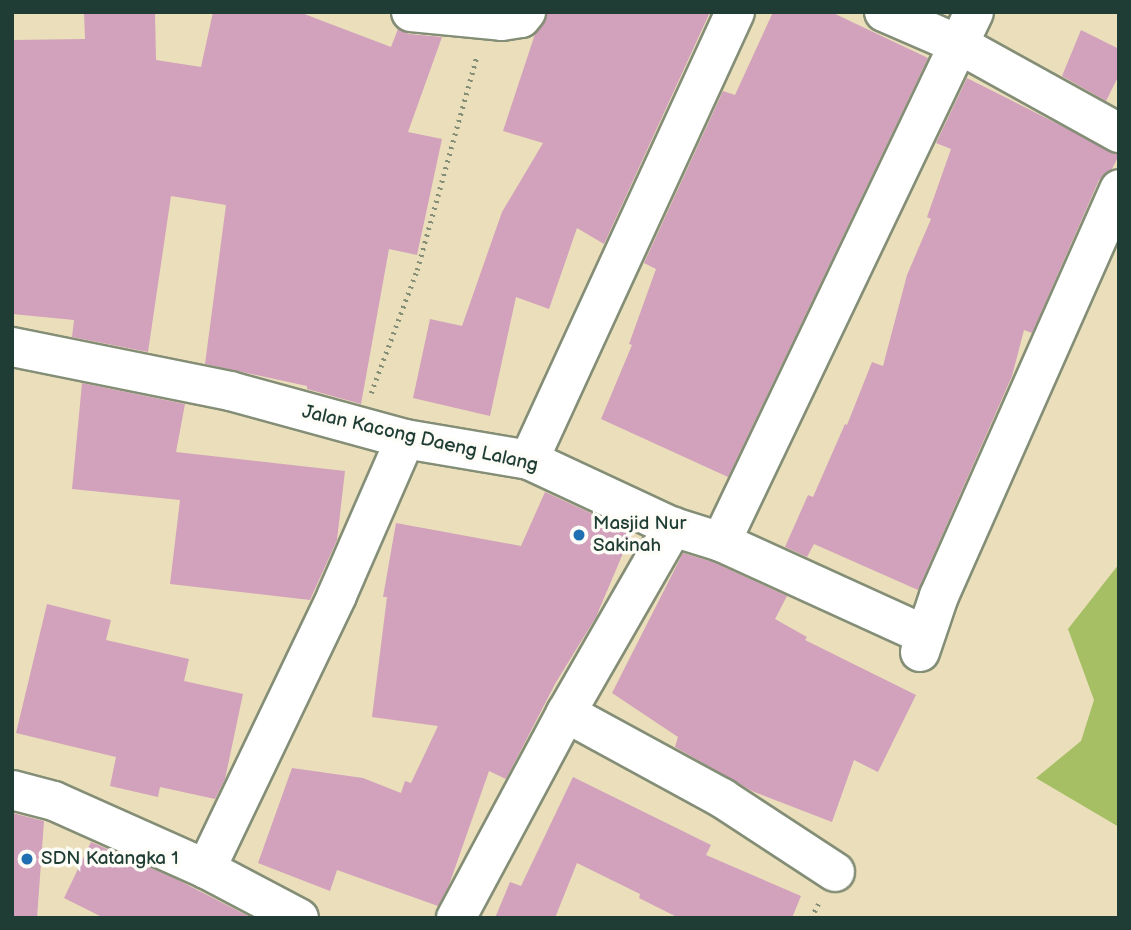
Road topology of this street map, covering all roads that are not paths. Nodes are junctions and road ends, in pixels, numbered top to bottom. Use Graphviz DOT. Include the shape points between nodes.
graph roads {
  1 [pos="411,12"];
  2 [pos="527,12"];
  3 [pos="735,12"];
  4 [pos="884,12"];
  5 [pos="967,29"];
  6 [pos="1119,133"];
  7 [pos="1119,189"];
  8 [pos="12,347"];
  9 [pos="405,439"];
  10 [pos="529,460"];
  11 [pos="673,527"];
  12 [pos="721,542"];
  13 [pos="566,713"];
  14 [pos="12,790"];
  15 [pos="206,869"];
  16 [pos="835,872"];
  17 [pos="299,918"];
  18 [pos="456,918"];
  1 -- 2 [label="street" via="486,20 511,20"];
  3 -- 10 [label="street"];
  4 -- 5 [label="street"];
  5 -- 6 [label="street"];
  5 -- 12 [label="street"];
  7 -- 12 [label="street, Jalan Kacong Daeng Lalang" via="922,643"];
  8 -- 9 [label="street, Jalan Kacong Daeng Lalang" via="230,391"];
  9 -- 10 [label="street, Jalan Kacong Daeng Lalang"];
  9 -- 15 [label="street" via="337,595"];
  10 -- 11 [label="street, Jalan Kacong Daeng Lalang"];
  11 -- 12 [label="street, Jalan Kacong Daeng Lalang"];
  11 -- 13 [label="street"];
  13 -- 16 [label="street" via="722,797"];
  13 -- 18 [label="street"];
  14 -- 15 [label="street" via="54,801"];
  15 -- 17 [label="street"];
}
